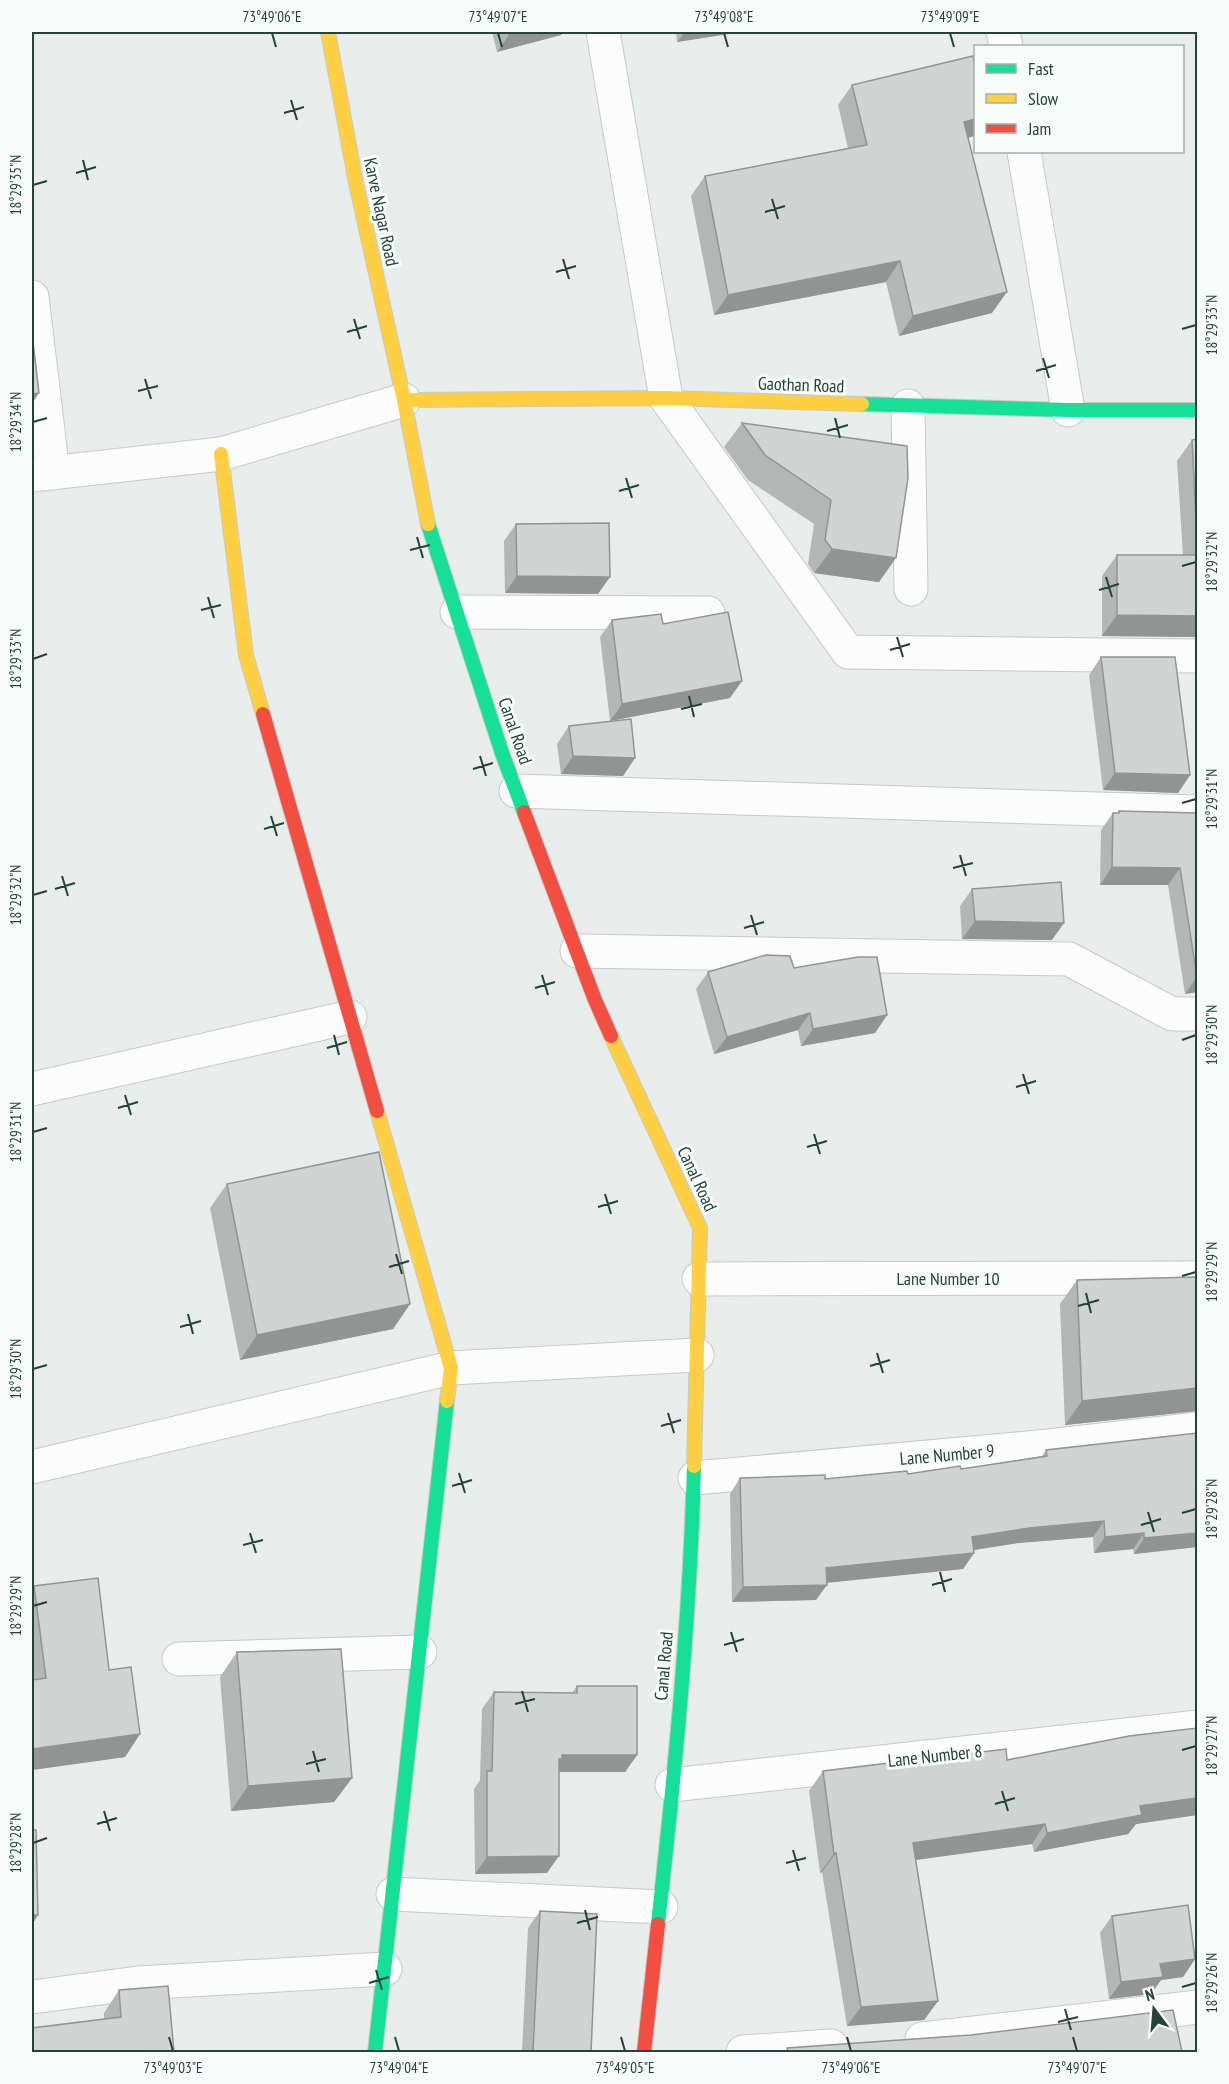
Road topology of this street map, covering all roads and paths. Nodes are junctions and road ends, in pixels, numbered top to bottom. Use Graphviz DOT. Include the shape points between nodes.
graph roads {
  1 [pos="328,32"];
  2 [pos="603,32"];
  3 [pos="1024,153"];
  4 [pos="32,297"];
  5 [pos="666,398"];
  6 [pos="404,399"];
  7 [pos="908,406"];
  8 [pos="1068,410"];
  9 [pos="1197,410"];
  10 [pos="221,454"];
  11 [pos="42,474"];
  12 [pos="911,589"];
  13 [pos="457,612"];
  14 [pos="708,613"];
  15 [pos="1197,656"];
  16 [pos="516,791"];
  17 [pos="1197,812"];
  18 [pos="577,951"];
  19 [pos="1197,1014"];
  20 [pos="350,1017"];
  21 [pos="32,1089"];
  22 [pos="1197,1278"];
  23 [pos="699,1279"];
  24 [pos="697,1355"];
  25 [pos="451,1368"];
  26 [pos="1197,1429"];
  27 [pos="32,1467"];
  28 [pos="695,1478"];
  29 [pos="420,1652"];
  30 [pos="178,1659"];
  31 [pos="1197,1727"];
  32 [pos="672,1785"];
  33 [pos="393,1894"];
  34 [pos="661,1907"];
  35 [pos="385,1969"];
  36 [pos="32,1998"];
  37 [pos="1197,2007"];
  38 [pos="896,2041"];
  39 [pos="861,2044"];
  40 [pos="375,2052"];
  41 [pos="644,2052"];
  42 [pos="743,2052"];
  1 -- 6 [label="street, Karve Nagar Road" via="356,183"];
  2 -- 5 [label="street"];
  3 -- 8 [label="street"];
  4 -- 11 [label="street"];
  5 -- 6 [label="street, Gaothan Road"];
  5 -- 7 [label="street, Gaothan Road"];
  5 -- 15 [label="street" via="848,652"];
  6 -- 10 [label="street"];
  6 -- 13 [label="street, Canal Road" via="425,515"];
  7 -- 8 [label="street, Gaothan Road"];
  7 -- 12 [label="street"];
  8 -- 9 [label="street, Gaothan Road"];
  10 -- 11 [label="street"];
  10 -- 20 [label="street" via="246,654"];
  13 -- 14 [label="street"];
  13 -- 16 [label="street, Canal Road"];
  16 -- 17 [label="street"];
  16 -- 18 [label="street, Canal Road"];
  18 -- 19 [label="street" via="1069,959 1172,1014"];
  18 -- 23 [label="street, Canal Road" via="595,1000 700,1228"];
  20 -- 21 [label="street"];
  20 -- 25 [label="street"];
  22 -- 23 [label="street, Lane Number 10"];
  23 -- 24 [label="street, Canal Road"];
  24 -- 25 [label="street"];
  24 -- 28 [label="street, Canal Road"];
  25 -- 27 [label="street"];
  25 -- 29 [label="street"];
  26 -- 28 [label="street, Lane Number 9"];
  28 -- 32 [label="street, Canal Road"];
  29 -- 30 [label="street"];
  29 -- 33 [label="street"];
  31 -- 32 [label="street, Lane Number 8"];
  32 -- 34 [label="street, Canal Road"];
  33 -- 34 [label="street"];
  33 -- 35 [label="street"];
  34 -- 41 [label="street, Canal Road"];
  35 -- 36 [label="street" via="138,1983"];
  35 -- 40 [label="street"];
  37 -- 38 [label="street"];
  39 -- 42 [label="street"];
}
